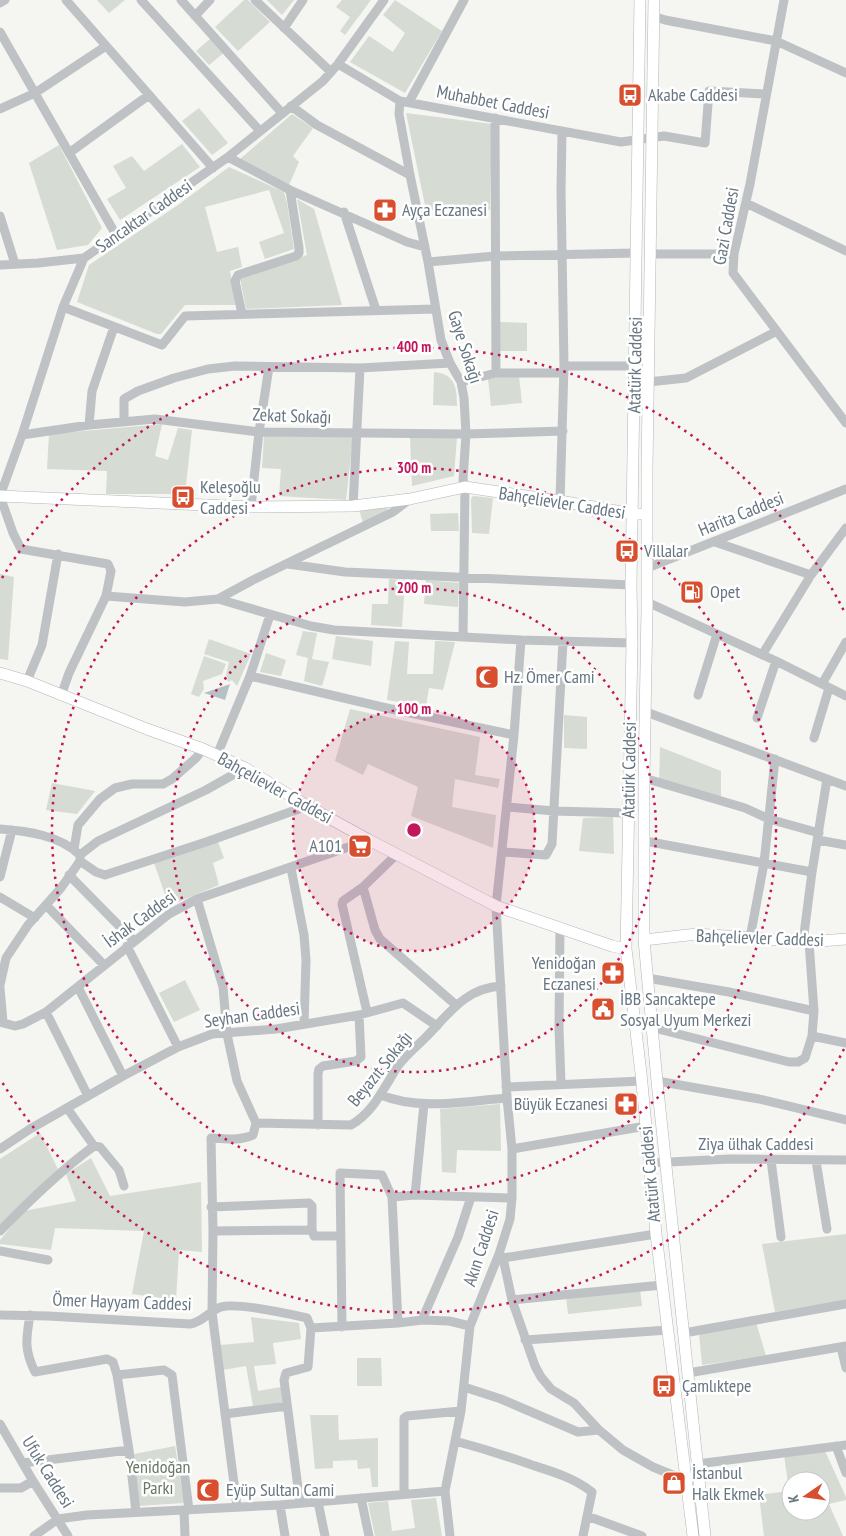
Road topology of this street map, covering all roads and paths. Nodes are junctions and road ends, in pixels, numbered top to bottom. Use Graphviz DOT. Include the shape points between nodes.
graph roads {
  1 [pos="5,0"];
  2 [pos="66,0"];
  3 [pos="141,0"];
  4 [pos="181,0"];
  5 [pos="210,0"];
  6 [pos="255,0"];
  7 [pos="303,0"];
  8 [pos="384,0"];
  9 [pos="464,0"];
  10 [pos="640,0"];
  11 [pos="654,0"];
  12 [pos="784,0"];
  13 [pos="0,3"];
  14 [pos="195,16"];
  15 [pos="653,16"];
  16 [pos="284,28"];
  17 [pos="0,32"];
  18 [pos="776,41"];
  19 [pos="106,46"];
  20 [pos="338,64"];
  21 [pos="331,72"];
  22 [pos="846,73"];
  23 [pos="35,93"];
  24 [pos="766,94"];
  25 [pos="149,95"];
  26 [pos="400,101"];
  27 [pos="409,102"];
  28 [pos="291,106"];
  29 [pos="0,109"];
  30 [pos="282,113"];
  31 [pos="495,118"];
  32 [pos="260,131"];
  33 [pos="562,132"];
  34 [pos="651,139"];
  35 [pos="638,140"];
  36 [pos="69,153"];
  37 [pos="228,157"];
  38 [pos="213,168"];
  39 [pos="410,175"];
  40 [pos="290,190"];
  41 [pos="746,203"];
  42 [pos="344,212"];
  43 [pos="0,216"];
  44 [pos="116,235"];
  45 [pos="425,247"];
  46 [pos="846,251"];
  47 [pos="563,253"];
  48 [pos="636,253"];
  49 [pos="649,254"];
  50 [pos="734,254"];
  51 [pos="495,256"];
  52 [pos="84,258"];
  53 [pos="428,262"];
  54 [pos="15,264"];
  55 [pos="0,265"];
  56 [pos="63,307"];
  57 [pos="435,308"];
  58 [pos="376,310"];
  59 [pos="242,314"];
  60 [pos="114,327"];
  61 [pos="776,331"];
  62 [pos="450,363"];
  63 [pos="635,366"];
  64 [pos="270,367"];
  65 [pos="360,368"];
  66 [pos="564,369"];
  67 [pos="496,373"];
  68 [pos="461,382"];
  69 [pos="648,382"];
  70 [pos="124,421"];
  71 [pos="846,423"];
  72 [pos="89,425"];
  73 [pos="563,431"];
  74 [pos="259,432"];
  75 [pos="356,434"];
  76 [pos="466,434"];
  77 [pos="22,435"];
  78 [pos="465,487"];
  79 [pos="846,489"];
  80 [pos="0,496"];
  81 [pos="410,499"];
  82 [pos="560,501"];
  83 [pos="353,506"];
  84 [pos="251,507"];
  85 [pos="633,514"];
  86 [pos="647,514"];
  87 [pos="846,528"];
  88 [pos="715,542"];
  89 [pos="58,554"];
  90 [pos="288,564"];
  91 [pos="647,568"];
  92 [pos="812,575"];
  93 [pos="465,578"];
  94 [pos="632,585"];
  95 [pos="106,596"];
  96 [pos="218,599"];
  97 [pos="647,602"];
  98 [pos="270,615"];
  99 [pos="717,634"];
  100 [pos="463,637"];
  101 [pos="521,640"];
  102 [pos="563,642"];
  103 [pos="846,642"];
  104 [pos="632,643"];
  105 [pos="762,655"];
  106 [pos="776,661"];
  107 [pos="0,673"];
  108 [pos="250,676"];
  109 [pos="27,681"];
  110 [pos="826,686"];
  111 [pos="698,695"];
  112 [pos="61,696"];
  113 [pos="846,696"];
  114 [pos="646,712"];
  115 [pos="757,718"];
  116 [pos="514,735"];
  117 [pos="814,738"];
  118 [pos="203,749"];
  119 [pos="217,756"];
  120 [pos="775,759"];
  121 [pos="245,768"];
  122 [pos="644,778"];
  123 [pos="828,779"];
  124 [pos="846,786"];
  125 [pos="306,806"];
  126 [pos="507,807"];
  127 [pos="554,811"];
  128 [pos="628,813"];
  129 [pos="770,819"];
  130 [pos="0,828"];
  131 [pos="12,830"];
  132 [pos="819,837"];
  133 [pos="369,840"];
  134 [pos="645,841"];
  135 [pos="846,846"];
  136 [pos="503,852"];
  137 [pos="78,855"];
  138 [pos="396,855"];
  139 [pos="764,863"];
  140 [pos="291,868"];
  141 [pos="812,872"];
  142 [pos="69,875"];
  143 [pos="0,877"];
  144 [pos="363,887"];
  145 [pos="0,897"];
  146 [pos="197,899"];
  147 [pos="46,905"];
  148 [pos="496,906"];
  149 [pos="35,918"];
  150 [pos="560,927"];
  151 [pos="750,938"];
  152 [pos="846,939"];
  153 [pos="644,940"];
  154 [pos="806,942"];
  155 [pos="131,943"];
  156 [pos="626,949"];
  157 [pos="104,965"];
  158 [pos="647,978"];
  159 [pos="501,986"];
  160 [pos="0,987"];
  161 [pos="78,987"];
  162 [pos="456,1005"];
  163 [pos="46,1012"];
  164 [pos="814,1012"];
  165 [pos="363,1013"];
  166 [pos="1,1022"];
  167 [pos="304,1024"];
  168 [pos="437,1026"];
  169 [pos="654,1028"];
  170 [pos="227,1034"];
  171 [pos="812,1036"];
  172 [pos="846,1043"];
  173 [pos="178,1047"];
  174 [pos="122,1076"];
  175 [pos="657,1080"];
  176 [pos="642,1081"];
  177 [pos="561,1084"];
  178 [pos="506,1087"];
  179 [pos="381,1095"];
  180 [pos="88,1096"];
  181 [pos="506,1098"];
  182 [pos="424,1104"];
  183 [pos="68,1108"];
  184 [pos="846,1120"];
  185 [pos="256,1123"];
  186 [pos="318,1125"];
  187 [pos="646,1126"];
  188 [pos="94,1146"];
  189 [pos="0,1149"];
  190 [pos="512,1150"];
  191 [pos="771,1160"];
  192 [pos="846,1160"];
  193 [pos="816,1161"];
  194 [pos="666,1162"];
  195 [pos="648,1163"];
  196 [pos="124,1186"];
  197 [pos="415,1195"];
  198 [pos="392,1197"];
  199 [pos="471,1197"];
  200 [pos="512,1198"];
  201 [pos="211,1207"];
  202 [pos="827,1229"];
  203 [pos="312,1230"];
  204 [pos="0,1231"];
  205 [pos="213,1231"];
  206 [pos="656,1234"];
  207 [pos="340,1236"];
  208 [pos="781,1237"];
  209 [pos="0,1251"];
  210 [pos="501,1256"];
  211 [pos="48,1260"];
  212 [pos="662,1285"];
  213 [pos="512,1300"];
  214 [pos="846,1304"];
  215 [pos="212,1312"];
  216 [pos="30,1315"];
  217 [pos="0,1316"];
  218 [pos="422,1320"];
  219 [pos="398,1323"];
  220 [pos="470,1326"];
  221 [pos="342,1327"];
  222 [pos="311,1328"];
  223 [pos="668,1330"];
  224 [pos="684,1333"];
  225 [pos="525,1340"];
  226 [pos="844,1346"];
  227 [pos="846,1368"];
  228 [pos="688,1373"];
  229 [pos="117,1375"];
  230 [pos="464,1387"];
  231 [pos="287,1406"];
  232 [pos="461,1411"];
  233 [pos="225,1414"];
  234 [pos="0,1425"];
  235 [pos="599,1430"];
  236 [pos="455,1441"];
  237 [pos="836,1446"];
  238 [pos="846,1446"];
  239 [pos="129,1450"];
  240 [pos="23,1464"];
  241 [pos="697,1464"];
  242 [pos="846,1472"];
  243 [pos="686,1480"];
  244 [pos="33,1481"];
  245 [pos="0,1488"];
  246 [pos="445,1491"];
  247 [pos="404,1494"];
  248 [pos="361,1498"];
  249 [pos="318,1502"];
  250 [pos="300,1503"];
  251 [pos="280,1505"];
  252 [pos="237,1507"];
  253 [pos="186,1510"];
  254 [pos="136,1512"];
  255 [pos="588,1516"];
  256 [pos="58,1519"];
  257 [pos="34,1536"];
  258 [pos="68,1536"];
  259 [pos="185,1536"];
  260 [pos="285,1536"];
  261 [pos="325,1536"];
  262 [pos="368,1536"];
  263 [pos="450,1536"];
  264 [pos="584,1536"];
  265 [pos="642,1536"];
  266 [pos="693,1536"];
  267 [pos="706,1536"];
  1 -- 13 [label="street"];
  2 -- 19 [label="street"];
  3 -- 32 [label="street"];
  4 -- 14 [label="street"];
  5 -- 14 [label="street"];
  6 -- 16 [label="street"];
  7 -- 16 [label="street"];
  8 -- 20 [label="street, Sancaktar Caddesi"];
  9 -- 27 [label="street"];
  10 -- 35 [label="main road, Atatürk Caddesi"];
  11 -- 15 [label="main road, Atatürk Caddesi"];
  12 -- 18 [label="street, Gazi Caddesi"];
  14 -- 30 [label="street"];
  15 -- 18 [label="street"];
  15 -- 34 [label="main road, Atatürk Caddesi"];
  16 -- 21 [label="street"];
  17 -- 23 [label="street"];
  18 -- 22 [label="street"];
  18 -- 24 [label="street, Gazi Caddesi"];
  19 -- 23 [label="street"];
  19 -- 25 [label="street"];
  20 -- 21 [label="street, Sancaktar Caddesi"];
  20 -- 26 [label="street, Muhabbet Caddesi"];
  21 -- 28 [label="street, Sancaktar Caddesi"];
  23 -- 29 [label="street"];
  23 -- 36 [label="street"];
  24 -- 34 [label="street, Muhabbet Caddesi" via="708,90 705,143 664,136"];
  24 -- 41 [label="street, Gazi Caddesi"];
  25 -- 36 [label="street"];
  25 -- 38 [label="street"];
  26 -- 27 [label="street, Muhabbet Caddesi"];
  26 -- 39 [label="street, Gaye Sokağı"];
  27 -- 31 [label="street, Muhabbet Caddesi"];
  28 -- 30 [label="street, Sancaktar Caddesi"];
  28 -- 39 [label="street" via="317,125"];
  30 -- 32 [label="street, Sancaktar Caddesi"];
  31 -- 33 [label="street, Muhabbet Caddesi"];
  31 -- 51 [label="street"];
  32 -- 37 [label="street, Sancaktar Caddesi"];
  33 -- 35 [label="street, Muhabbet Caddesi" via="621,142"];
  33 -- 47 [label="street"];
  34 -- 35 [label="street, Muhabbet Caddesi"];
  34 -- 49 [label="main road, Atatürk Caddesi"];
  35 -- 48 [label="main road, Atatürk Caddesi"];
  36 -- 44 [label="street"];
  37 -- 38 [label="street, Sancaktar Caddesi"];
  37 -- 40 [label="street"];
  38 -- 44 [label="street, Sancaktar Caddesi"];
  39 -- 45 [label="street, Gaye Sokağı"];
  40 -- 42 [label="street"];
  40 -- 59 [label="street" via="299,253 238,275 235,281"];
  41 -- 46 [label="street"];
  41 -- 50 [label="street, Gazi Caddesi"];
  42 -- 45 [label="street"];
  42 -- 58 [label="street"];
  43 -- 54 [label="street"];
  44 -- 52 [label="street, Sancaktar Caddesi"];
  45 -- 53 [label="street, Gaye Sokağı"];
  47 -- 48 [label="street"];
  47 -- 51 [label="street"];
  47 -- 66 [label="street"];
  48 -- 63 [label="main road, Atatürk Caddesi"];
  49 -- 50 [label="street"];
  49 -- 69 [label="main road, Atatürk Caddesi"];
  50 -- 61 [label="street, Gazi Caddesi" via="733,273"];
  51 -- 53 [label="street"];
  51 -- 67 [label="street"];
  52 -- 54 [label="street"];
  52 -- 56 [label="street, Sancaktar Caddesi"];
  53 -- 57 [label="street, Gaye Sokağı"];
  54 -- 55 [label="street"];
  56 -- 60 [label="street"];
  56 -- 77 [label="street, Sancaktar Caddesi"];
  57 -- 58 [label="street"];
  57 -- 62 [label="street, Gaye Sokağı" via="441,340"];
  58 -- 59 [label="street"];
  59 -- 60 [label="street" via="185,316 162,345"];
  60 -- 72 [label="street" via="92,391"];
  61 -- 69 [label="street" via="686,378"];
  61 -- 71 [label="street, Gazi Caddesi"];
  62 -- 65 [label="street"];
  62 -- 68 [label="street, Gaye Sokağı"];
  63 -- 66 [label="street"];
  63 -- 85 [label="main road, Atatürk Caddesi"];
  64 -- 65 [label="street"];
  64 -- 70 [label="street" via="208,369 138,391 124,399"];
  64 -- 74 [label="street"];
  65 -- 75 [label="street"];
  66 -- 67 [label="street"];
  66 -- 73 [label="street"];
  67 -- 68 [label="street"];
  68 -- 76 [label="street, Gaye Sokağı"];
  69 -- 86 [label="main road, Atatürk Caddesi"];
  70 -- 72 [label="street, Zekat Sokağı"];
  70 -- 74 [label="street, Zekat Sokağı" via="155,419"];
  72 -- 77 [label="street, Zekat Sokağı"];
  73 -- 76 [label="street, Zekat Sokağı"];
  73 -- 82 [label="street"];
  74 -- 75 [label="street, Zekat Sokağı"];
  74 -- 84 [label="street"];
  75 -- 76 [label="street, Zekat Sokağı"];
  75 -- 83 [label="street"];
  76 -- 78 [label="street, Gaye Sokağı"];
  77 -- 80 [label="street, Sancaktar Caddesi"];
  78 -- 81 [label="main road, Bahçelievler Caddesi"];
  78 -- 82 [label="main road, Bahçelievler Caddesi"];
  78 -- 93 [label="street, Gaye Sokağı"];
  79 -- 88 [label="street, Harita Caddesi"];
  80 -- 84 [label="main road, Bahçelievler Caddesi"];
  80 -- 89 [label="street" via="21,548"];
  81 -- 83 [label="main road, Bahçelievler Caddesi"];
  81 -- 90 [label="street" via="393,512"];
  82 -- 85 [label="main road, Bahçelievler Caddesi"];
  83 -- 84 [label="main road, Bahçelievler Caddesi"];
  85 -- 86 [label="main road, Bahçelievler Caddesi"];
  85 -- 94 [label="main road, Atatürk Caddesi"];
  86 -- 91 [label="main road, Atatürk Caddesi"];
  87 -- 92 [label="street"];
  88 -- 91 [label="street, Harita Caddesi"];
  88 -- 92 [label="street"];
  89 -- 95 [label="street" via="108,564 111,571"];
  89 -- 109 [label="street" via="42,645"];
  90 -- 93 [label="street" via="345,572"];
  90 -- 96 [label="street"];
  91 -- 97 [label="main road, Atatürk Caddesi"];
  92 -- 105 [label="street"];
  93 -- 94 [label="street"];
  93 -- 100 [label="street, Gaye Sokağı"];
  94 -- 104 [label="main road, Atatürk Caddesi"];
  95 -- 96 [label="street" via="185,602"];
  95 -- 112 [label="street"];
  96 -- 98 [label="street"];
  97 -- 99 [label="street"];
  97 -- 114 [label="main road, Atatürk Caddesi"];
  98 -- 100 [label="street" via="334,630"];
  98 -- 108 [label="street"];
  99 -- 105 [label="street"];
  99 -- 111 [label="street"];
  100 -- 101 [label="street"];
  101 -- 102 [label="street"];
  101 -- 116 [label="street, Akın Caddesi"];
  102 -- 104 [label="street"];
  102 -- 127 [label="street"];
  103 -- 110 [label="street"];
  104 -- 128 [label="main road, Atatürk Caddesi"];
  105 -- 106 [label="street"];
  106 -- 110 [label="street"];
  106 -- 115 [label="street"];
  107 -- 109 [label="main road, Bahçelievler Caddesi"];
  108 -- 116 [label="street"];
  108 -- 119 [label="street"];
  109 -- 112 [label="main road, Bahçelievler Caddesi"];
  110 -- 113 [label="street"];
  110 -- 117 [label="street"];
  112 -- 118 [label="main road, Bahçelievler Caddesi"];
  114 -- 120 [label="street"];
  114 -- 122 [label="main road, Atatürk Caddesi"];
  116 -- 126 [label="street, Akın Caddesi"];
  118 -- 119 [label="main road, Bahçelievler Caddesi"];
  118 -- 137 [label="street" via="172,779 162,784 132,784 115,788 100,799 78,824"];
  119 -- 121 [label="main road, Bahçelievler Caddesi"];
  120 -- 123 [label="street"];
  120 -- 129 [label="street"];
  121 -- 125 [label="main road, Bahçelievler Caddesi"];
  121 -- 137 [label="street" via="98,841"];
  122 -- 129 [label="street" via="745,808"];
  122 -- 134 [label="main road, Atatürk Caddesi"];
  123 -- 124 [label="street"];
  123 -- 132 [label="street"];
  125 -- 133 [label="main road, Bahçelievler Caddesi"];
  125 -- 137 [label="street" via="105,876"];
  126 -- 127 [label="street"];
  126 -- 136 [label="street, Akın Caddesi"];
  127 -- 128 [label="street"];
  127 -- 136 [label="street" via="552,844 546,855"];
  128 -- 156 [label="main road, Atatürk Caddesi"];
  129 -- 132 [label="street"];
  129 -- 139 [label="street"];
  130 -- 131 [label="street"];
  131 -- 137 [label="street" via="64,843"];
  131 -- 143 [label="street"];
  132 -- 135 [label="street"];
  132 -- 141 [label="street"];
  133 -- 138 [label="main road, Bahçelievler Caddesi"];
  133 -- 140 [label="street, İshak Caddesi"];
  134 -- 139 [label="street"];
  134 -- 153 [label="main road, Atatürk Caddesi"];
  136 -- 148 [label="street, Akın Caddesi"];
  137 -- 142 [label="street"];
  138 -- 144 [label="street"];
  138 -- 148 [label="main road, Bahçelievler Caddesi"];
  139 -- 141 [label="street"];
  139 -- 151 [label="street"];
  140 -- 146 [label="street, İshak Caddesi"];
  140 -- 167 [label="street" via="304,935"];
  141 -- 154 [label="street"];
  142 -- 147 [label="street"];
  142 -- 155 [label="street"];
  144 -- 162 [label="street" via="380,939"];
  144 -- 165 [label="street" via="342,904"];
  145 -- 149 [label="street"];
  146 -- 155 [label="street, İshak Caddesi" via="169,914"];
  146 -- 170 [label="street" via="223,987"];
  147 -- 149 [label="street"];
  147 -- 157 [label="street"];
  148 -- 150 [label="main road, Bahçelievler Caddesi"];
  148 -- 159 [label="street, Akın Caddesi"];
  149 -- 160 [label="street" via="6,958"];
  150 -- 156 [label="main road, Bahçelievler Caddesi"];
  150 -- 177 [label="street"];
  151 -- 153 [label="main road, Bahçelievler Caddesi" via="697,934"];
  151 -- 154 [label="main road, Bahçelievler Caddesi"];
  152 -- 154 [label="main road, Bahçelievler Caddesi"];
  153 -- 156 [label="main road"];
  153 -- 158 [label="main road, Atatürk Caddesi"];
  154 -- 164 [label="street"];
  155 -- 157 [label="street, İshak Caddesi"];
  155 -- 173 [label="street"];
  156 -- 176 [label="main road, Atatürk Caddesi"];
  157 -- 161 [label="street, İshak Caddesi"];
  158 -- 164 [label="street" via="729,992"];
  158 -- 169 [label="main road, Atatürk Caddesi"];
  159 -- 162 [label="street, Beyazıt Sokağı" via="487,987"];
  159 -- 178 [label="street, Akın Caddesi"];
  160 -- 166 [label="street"];
  161 -- 163 [label="street, İshak Caddesi"];
  161 -- 174 [label="street"];
  162 -- 168 [label="street, Beyazıt Sokağı"];
  163 -- 166 [label="street, İshak Caddesi" via="15,1026"];
  163 -- 180 [label="street"];
  164 -- 171 [label="street"];
  165 -- 167 [label="street, Seyhan Caddesi"];
  165 -- 168 [label="street, Seyhan Caddesi" via="403,1003"];
  165 -- 186 [label="street" via="361,1056 356,1061 319,1069"];
  167 -- 170 [label="street, Seyhan Caddesi"];
  168 -- 179 [label="street, Beyazıt Sokağı" via="399,1065"];
  169 -- 171 [label="street" via="789,1062 804,1058"];
  169 -- 175 [label="main road, Atatürk Caddesi"];
  170 -- 173 [label="street, Seyhan Caddesi" via="212,1034"];
  170 -- 185 [label="street" via="237,1081"];
  171 -- 172 [label="street"];
  173 -- 174 [label="street, Seyhan Caddesi"];
  174 -- 180 [label="street, Seyhan Caddesi"];
  175 -- 184 [label="street" via="759,1099"];
  175 -- 194 [label="main road, Atatürk Caddesi"];
  176 -- 177 [label="street"];
  176 -- 187 [label="main road, Atatürk Caddesi"];
  177 -- 178 [label="street"];
  178 -- 181 [label="street, Akın Caddesi"];
  179 -- 182 [label="street"];
  179 -- 186 [label="street, Beyazıt Sokağı" via="362,1119 351,1125"];
  180 -- 183 [label="street, Seyhan Caddesi"];
  181 -- 182 [label="street"];
  181 -- 190 [label="street, Akın Caddesi"];
  182 -- 197 [label="street"];
  183 -- 188 [label="street"];
  183 -- 189 [label="street, Seyhan Caddesi"];
  185 -- 186 [label="street, Beyazıt Sokağı"];
  185 -- 201 [label="street" via="253,1135 246,1138 211,1138"];
  187 -- 190 [label="street"];
  187 -- 195 [label="main road, Atatürk Caddesi"];
  188 -- 196 [label="street" via="100,1147 119,1170"];
  188 -- 204 [label="street"];
  190 -- 200 [label="street, Akın Caddesi"];
  191 -- 193 [label="street, Ziya ülhak Caddesi"];
  191 -- 194 [label="street, Ziya ülhak Caddesi"];
  191 -- 208 [label="street"];
  192 -- 193 [label="street, Ziya ülhak Caddesi"];
  193 -- 202 [label="street"];
  194 -- 195 [label="street, Ziya ülhak Caddesi"];
  194 -- 224 [label="main road, Atatürk Caddesi"];
  195 -- 206 [label="main road, Atatürk Caddesi"];
  197 -- 198 [label="street"];
  197 -- 199 [label="street"];
  198 -- 207 [label="street" via="382,1175 340,1173"];
  198 -- 219 [label="street"];
  199 -- 200 [label="street"];
  199 -- 218 [label="street" via="458,1237"];
  200 -- 210 [label="street, Akın Caddesi"];
  201 -- 203 [label="street" via="309,1203 312,1206"];
  201 -- 205 [label="street"];
  203 -- 205 [label="street"];
  203 -- 207 [label="street" via="314,1236"];
  205 -- 215 [label="street"];
  206 -- 210 [label="street"];
  206 -- 212 [label="main road, Atatürk Caddesi"];
  207 -- 221 [label="street"];
  209 -- 211 [label="street"];
  210 -- 213 [label="street"];
  210 -- 220 [label="street, Akın Caddesi"];
  212 -- 213 [label="street"];
  212 -- 223 [label="main road, Atatürk Caddesi"];
  213 -- 225 [label="street"];
  214 -- 224 [label="street"];
  215 -- 216 [label="street, Ömer Hayyam Caddesi" via="190,1324"];
  215 -- 222 [label="street, Ömer Hayyam Caddesi" via="232,1306 274,1311 307,1318"];
  215 -- 233 [label="street"];
  216 -- 217 [label="street, Ömer Hayyam Caddesi"];
  216 -- 229 [label="street" via="26,1343 28,1358 35,1372 106,1359 113,1362"];
  218 -- 219 [label="street"];
  218 -- 220 [label="street"];
  219 -- 221 [label="street"];
  220 -- 230 [label="street, Akın Caddesi"];
  221 -- 222 [label="street"];
  222 -- 231 [label="street" via="308,1367 286,1373"];
  223 -- 225 [label="street"];
  223 -- 243 [label="main road, Atatürk Caddesi"];
  224 -- 228 [label="main road, Atatürk Caddesi"];
  225 -- 235 [label="street" via="541,1377 551,1389 574,1403"];
  226 -- 227 [label="street"];
  226 -- 228 [label="street"];
  228 -- 241 [label="main road, Atatürk Caddesi"];
  229 -- 239 [label="street"];
  229 -- 253 [label="street" via="164,1370 172,1375"];
  230 -- 232 [label="street, Akın Caddesi"];
  230 -- 235 [label="street" via="578,1432"];
  231 -- 233 [label="street"];
  231 -- 250 [label="street"];
  232 -- 236 [label="street, Akın Caddesi"];
  232 -- 247 [label="street" via="404,1418"];
  233 -- 252 [label="street"];
  234 -- 240 [label="street, Ufuk Caddesi"];
  235 -- 243 [label="street" via="623,1450"];
  236 -- 246 [label="street, Akın Caddesi"];
  236 -- 255 [label="street" via="578,1481 592,1492"];
  237 -- 238 [label="street"];
  237 -- 241 [label="street"];
  237 -- 242 [label="street"];
  239 -- 240 [label="street"];
  239 -- 254 [label="street"];
  240 -- 244 [label="street, Ufuk Caddesi"];
  241 -- 267 [label="main road, Atatürk Caddesi"];
  243 -- 266 [label="main road, Atatürk Caddesi"];
  244 -- 245 [label="street" via="21,1488"];
  244 -- 256 [label="street, Ufuk Caddesi"];
  246 -- 247 [label="street"];
  246 -- 263 [label="street, Akın Caddesi"];
  247 -- 248 [label="street"];
  248 -- 249 [label="street"];
  248 -- 262 [label="street"];
  249 -- 250 [label="street"];
  249 -- 261 [label="street"];
  250 -- 251 [label="street"];
  251 -- 252 [label="street"];
  251 -- 260 [label="street"];
  252 -- 253 [label="street"];
  253 -- 254 [label="street"];
  253 -- 259 [label="street"];
  254 -- 256 [label="street"];
  255 -- 264 [label="street"];
  255 -- 265 [label="street"];
  256 -- 257 [label="street"];
  256 -- 258 [label="street, Ufuk Caddesi"];
}
